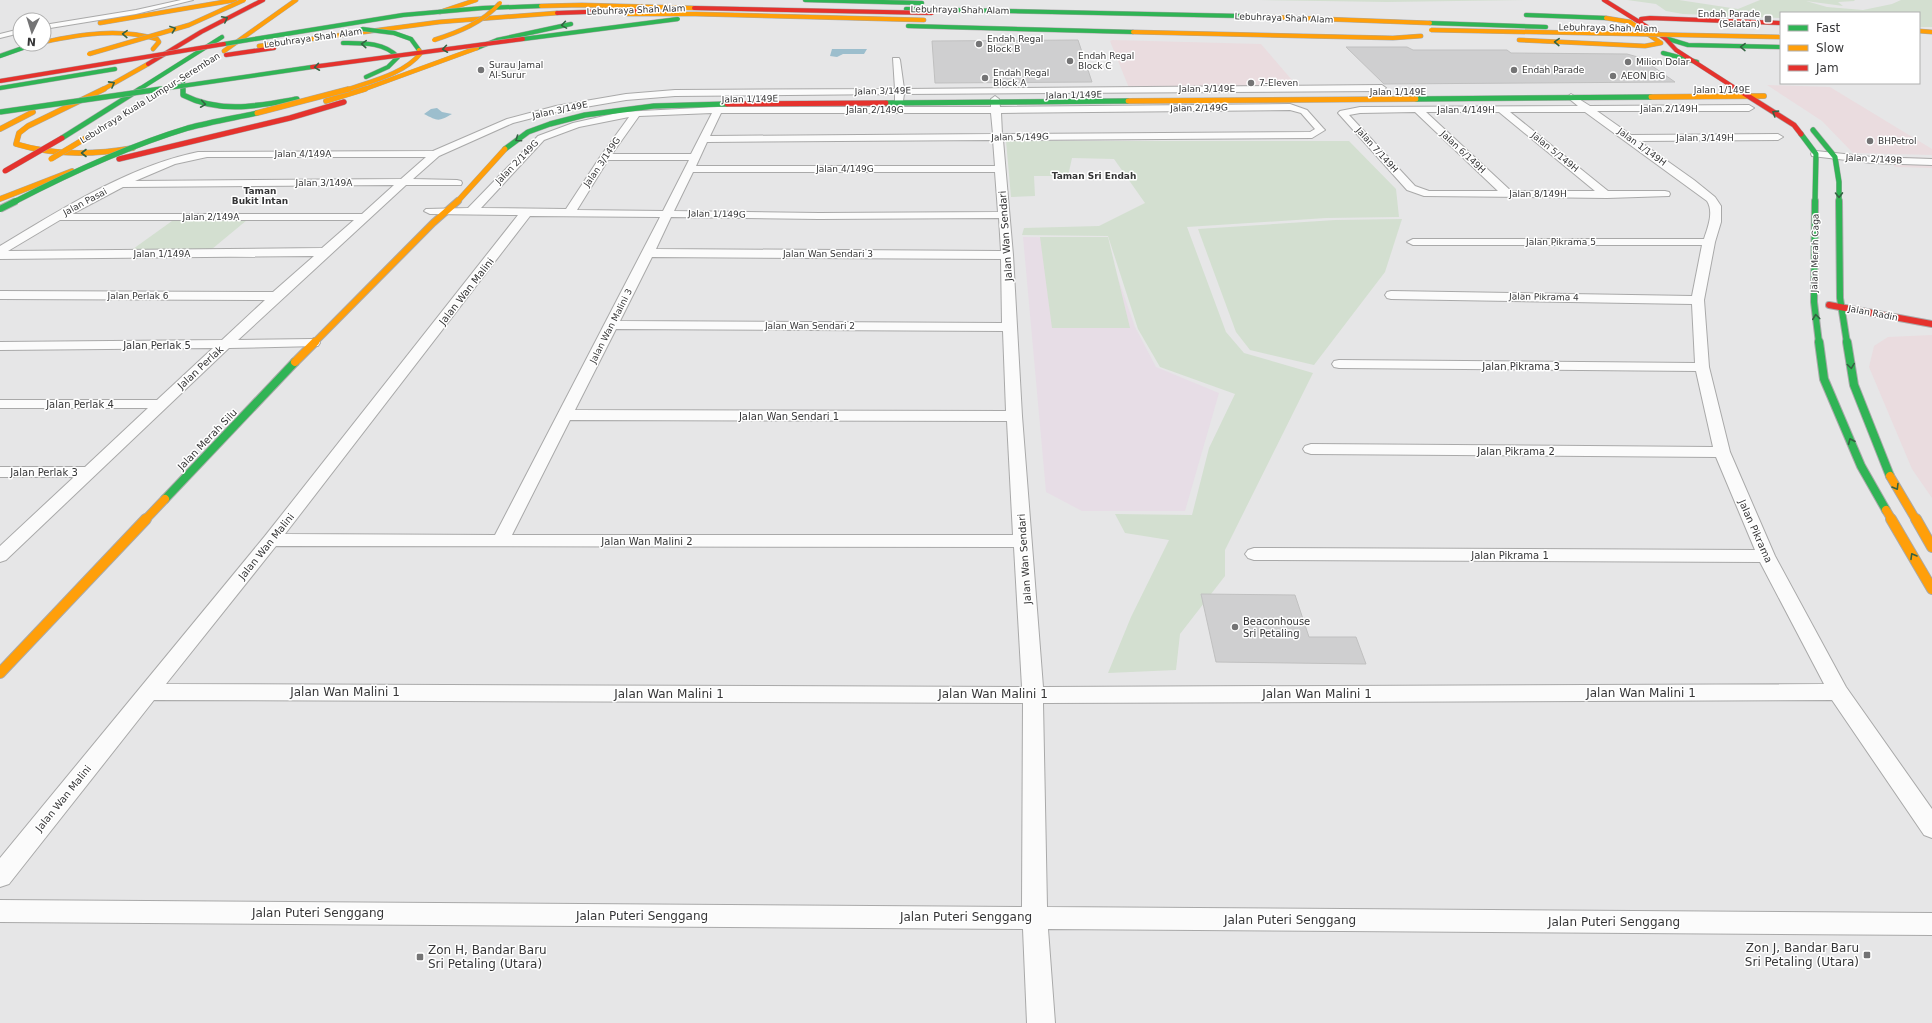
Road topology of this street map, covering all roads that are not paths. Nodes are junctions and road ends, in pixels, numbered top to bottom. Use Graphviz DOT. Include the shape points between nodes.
graph roads {
  1 [pos="190,0"];
  2 [pos="235,0"];
  3 [pos="244,0"];
  4 [pos="263,0"];
  5 [pos="272,0"];
  6 [pos="296,0"];
  7 [pos="476,0"];
  8 [pos="500,0"];
  9 [pos="521,0"];
  10 [pos="677,0"];
  11 [pos="805,0"];
  12 [pos="1610,1"];
  13 [pos="306,4"];
  14 [pos="896,8"];
  15 [pos="658,13"];
  16 [pos="1384,13"];
  17 [pos="928,14"];
  18 [pos="1438,14"];
  19 [pos="1519,14"];
  20 [pos="1554,15"];
  21 [pos="1239,16"];
  22 [pos="251,17"];
  23 [pos="272,18"];
  24 [pos="1710,19"];
  25 [pos="1641,22"];
  26 [pos="1780,24"];
  27 [pos="52,25"];
  28 [pos="330,26"];
  29 [pos="1240,27"];
  30 [pos="1546,27"];
  31 [pos="1431,30"];
  32 [pos="1920,31"];
  33 [pos="52,32"];
  34 [pos="351,32"];
  35 [pos="1780,32"];
  36 [pos="1932,32"];
  37 [pos="12,33"];
  38 [pos="567,33"];
  39 [pos="227,34"];
  40 [pos="0,36"];
  41 [pos="1421,36"];
  42 [pos="1920,36"];
  43 [pos="1932,36"];
  44 [pos="1780,37"];
  45 [pos="1665,38"];
  46 [pos="52,40"];
  47 [pos="1920,40"];
  48 [pos="1932,41"];
  49 [pos="12,42"];
  50 [pos="1596,43"];
  51 [pos="0,46"];
  52 [pos="1706,46"];
  53 [pos="212,47"];
  54 [pos="1780,48"];
  55 [pos="12,52"];
  56 [pos="458,54"];
  57 [pos="0,56"];
  58 [pos="220,56"];
  59 [pos="79,57"];
  60 [pos="203,59"];
  61 [pos="361,60"];
  62 [pos="896,60"];
  63 [pos="58,62"];
  64 [pos="1697,62"];
  65 [pos="115,69"];
  66 [pos="0,71"];
  67 [pos="0,75"];
  68 [pos="0,81"];
  69 [pos="1730,84"];
  70 [pos="0,88"];
  71 [pos="1382,88"];
  72 [pos="1696,90"];
  73 [pos="1738,90"];
  74 [pos="0,92"];
  75 [pos="1751,93"];
  76 [pos="1724,96"];
  77 [pos="899,97"];
  78 [pos="1572,97"];
  79 [pos="152,99"];
  80 [pos="1763,100"];
  81 [pos="995,103"];
  82 [pos="1749,108"];
  83 [pos="1588,109"];
  84 [pos="718,110"];
  85 [pos="1418,110"];
  86 [pos="1502,110"];
  87 [pos="0,112"];
  88 [pos="637,113"];
  89 [pos="1343,113"];
  90 [pos="1311,118"];
  91 [pos="0,129"];
  92 [pos="513,130"];
  93 [pos="90,136"];
  94 [pos="1778,137"];
  95 [pos="704,138"];
  96 [pos="998,138"];
  97 [pos="1631,138"];
  98 [pos="435,154"];
  99 [pos="1816,154"];
  100 [pos="695,156"];
  101 [pos="1835,156"];
  102 [pos="604,157"];
  103 [pos="173,160"];
  104 [pos="1932,162"];
  105 [pos="43,163"];
  106 [pos="690,169"];
  107 [pos="1000,169"];
  108 [pos="2,172"];
  109 [pos="459,181"];
  110 [pos="404,182"];
  111 [pos="118,184"];
  112 [pos="1411,188"];
  113 [pos="1508,194"];
  114 [pos="1665,194"];
  115 [pos="1607,195"];
  116 [pos="0,199"];
  117 [pos="1711,199"];
  118 [pos="0,209"];
  119 [pos="430,211"];
  120 [pos="450,211"];
  121 [pos="471,212"];
  122 [pos="528,212"];
  123 [pos="570,212"];
  124 [pos="666,214"];
  125 [pos="1004,215"];
  126 [pos="57,216"];
  127 [pos="364,217"];
  128 [pos="433,223"];
  129 [pos="1413,242"];
  130 [pos="1709,242"];
  131 [pos="0,251"];
  132 [pos="325,252"];
  133 [pos="648,253"];
  134 [pos="0,255"];
  135 [pos="1007,255"];
  136 [pos="0,295"];
  137 [pos="1391,295"];
  138 [pos="276,296"];
  139 [pos="1820,296"];
  140 [pos="1698,300"];
  141 [pos="1841,303"];
  142 [pos="1932,315"];
  143 [pos="611,324"];
  144 [pos="1932,324"];
  145 [pos="1857,326"];
  146 [pos="1894,326"];
  147 [pos="1009,327"];
  148 [pos="1845,327"];
  149 [pos="1932,328"];
  150 [pos="313,343"];
  151 [pos="224,344"];
  152 [pos="0,346"];
  153 [pos="1339,364"];
  154 [pos="1702,368"];
  155 [pos="0,404"];
  156 [pos="160,404"];
  157 [pos="565,415"];
  158 [pos="1014,416"];
  159 [pos="1311,449"];
  160 [pos="1722,452"];
  161 [pos="0,472"];
  162 [pos="88,472"];
  163 [pos="271,540"];
  164 [pos="500,540"];
  165 [pos="1023,541"];
  166 [pos="1932,547"];
  167 [pos="2,552"];
  168 [pos="1254,554"];
  169 [pos="1766,556"];
  170 [pos="1932,589"];
  171 [pos="0,673"];
  172 [pos="148,692"];
  173 [pos="1838,692"];
  174 [pos="1033,695"];
  175 [pos="1932,828"];
  176 [pos="0,876"];
  177 [pos="0,911"];
  178 [pos="1036,918"];
  179 [pos="1932,924"];
  180 [pos="1041,1023"];
  1 -- 27 [label="street"];
  2 -- 33 [label="main road"];
  59 -- 3 [label="main road, one-way, bridge" via="164,33"];
  56 -- 4 [label="main road, one-way" via="405,76 349,94 131,149 62,153 24,148 16,144 16,138 22,129 34,122 114,84 201,32"];
  5 -- 22 [label="main road"];
  6 -- 23 [label="main road, Lebuhraya Kuala Lumpur–Seremban"];
  7 -- 34 [label="main road" via="435,14"];
  8 -- 61 [label="main road, bridge" via="495,11 486,19 452,35"];
  9 -- 28 [label="main road, bridge" via="416,10"];
  10 -- 14 [label="main road" via="859,4"];
  11 -- 16 [label="main road"];
  12 -- 20 [label="main road" via="1596,13"];
  12 -- 24 [label="main road" via="1658,14"];
  12 -- 25 [label="main road"];
  13 -- 23 [label="main road"];
  14 -- 21 [label="main road, Lebuhraya Shah Alam"];
  14 -- 34 [label="main road, Lebuhraya Shah Alam" via="760,7 574,12 439,22"];
  15 -- 29 [label="main road, Lebuhraya Shah Alam"];
  15 -- 56 [label="main road, one-way" via="538,30 497,40"];
  15 -- 58 [label="main road, Lebuhraya Shah Alam" via="473,22"];
  16 -- 18 [label="main road"];
  16 -- 21 [label="main road"];
  17 -- 28 [label="main road, bridge" via="538,5 455,10"];
  17 -- 30 [label="main road"];
  17 -- 31 [label="main road" via="1401,27"];
  17 -- 38 [label="main road, bridge" via="744,14 660,21"];
  19 -- 20 [label="main road"];
  20 -- 50 [label="main road" via="1607,16 1624,19 1661,43 1645,46"];
  21 -- 30 [label="main road, Lebuhraya Shah Alam"];
  23 -- 58 [label="main road, Lebuhraya Kuala Lumpur–Seremban"];
  24 -- 25 [label="main road" via="1643,18"];
  24 -- 26 [label="main road"];
  25 -- 45 [label="main road"];
  28 -- 53 [label="main road, bridge"];
  29 -- 31 [label="main road"];
  29 -- 41 [label="main road" via="1279,32"];
  30 -- 35 [label="main road, Lebuhraya Shah Alam"];
  31 -- 44 [label="main road, Lebuhraya Shah Alam, bridge"];
  32 -- 36 [label="main road"];
  34 -- 65 [label="main road, Lebuhraya Shah Alam"];
  37 -- 40 [label="street"];
  38 -- 41 [label="main road, bridge" via="708,23 1385,38"];
  38 -- 61 [label="main road, one-way, bridge"];
  39 -- 108 [label="main road, Lebuhraya Kuala Lumpur–Seremban, bridge" via="62,138"];
  50 -- 41 [label="main road, one-way"];
  42 -- 43 [label="main road"];
  45 -- 52 [label="main road" via="1678,43"];
  45 -- 64 [label="main road" via="1676,50"];
  91 -- 46 [label="main road, one-way" via="98,82 154,48 159,42 149,36 119,33"];
  47 -- 48 [label="main road"];
  49 -- 51 [label="main road"];
  50 -- 64 [label="main road" via="1659,52"];
  54 -- 52 [label="main road, one-way"];
  52 -- 75 [label="main road" via="1691,49"];
  53 -- 68 [label="main road, bridge"];
  53 -- 118 [label="main road, bridge" via="347,28 394,33 411,39 421,53 412,64 370,82 279,109 181,131 106,158"];
  55 -- 57 [label="main road"];
  56 -- 116 [label="main road" via="425,73 353,100 290,118 100,164 43,181"];
  79 -- 58 [label="main road, Lebuhraya Kuala Lumpur–Seremban, one-way" via="186,77 183,95 190,101 216,106 253,105 306,97 349,84 388,67 398,58 395,52 386,48 363,44 333,44"];
  60 -- 74 [label="main road"];
  61 -- 87 [label="main road, one-way, bridge"];
  62 -- 77 [label="street"];
  63 -- 67 [label="main road"];
  64 -- 69 [label="main road"];
  65 -- 66 [label="main road" via="40,73"];
  65 -- 70 [label="main road, Lebuhraya Shah Alam"];
  69 -- 72 [label="main road" via="1714,89"];
  69 -- 73 [label="main road"];
  71 -- 77 [label="street, Jalan 3/149E"];
  72 -- 73 [label="main road, Jalan 1/149E"];
  72 -- 81 [label="main road, Jalan 1/149E"];
  73 -- 75 [label="main road, Jalan 1/149E"];
  75 -- 76 [label="main road, Jalan 1/149E"];
  75 -- 80 [label="main road"];
  76 -- 78 [label="main road, Jalan 1/149E"];
  76 -- 80 [label="main road"];
  77 -- 81 [label="main road, Jalan 1/149E"];
  77 -- 92 [label="main road, Jalan 1/149E" via="633,103 569,113"];
  77 -- 98 [label="street, Jalan 3/149E" via="675,93 626,97 556,109 510,121"];
  77 -- 120 [label="main road, Jalan 1/149E, one-way" via="689,104 586,115 545,126 518,138"];
  78 -- 81 [label="main road, Jalan 1/149E"];
  78 -- 83 [label="street, Jalan 1/149H"];
  99 -- 80 [label="main road, one-way" via="1794,125"];
  80 -- 101 [label="main road" via="1808,126"];
  81 -- 84 [label="street, Jalan 2/149G"];
  81 -- 90 [label="street, Jalan 2/149G" via="1295,107 1300,108"];
  81 -- 96 [label="street, Jalan Wan Sendari"];
  82 -- 83 [label="street, Jalan 2/149H"];
  83 -- 86 [label="street, Jalan 4/149H"];
  83 -- 97 [label="street, Jalan 1/149H"];
  84 -- 88 [label="street, Jalan 2/149G"];
  84 -- 95 [label="street, Jalan Wan Malini 3"];
  85 -- 86 [label="street, Jalan 4/149H"];
  85 -- 89 [label="street, Jalan 4/149H" via="1360,110"];
  85 -- 113 [label="street, Jalan 6/149H"];
  86 -- 115 [label="street, Jalan 5/149H"];
  88 -- 102 [label="street, Jalan 3/149G"];
  88 -- 121 [label="street, Jalan 2/149G" via="576,125 541,138"];
  89 -- 112 [label="street, Jalan 7/149H"];
  90 -- 96 [label="street, Jalan 5/149G" via="1320,130 1312,135"];
  93 -- 105 [label="main road, Lebuhraya Kuala Lumpur–Seremban, bridge"];
  94 -- 97 [label="street, Jalan 3/149H"];
  95 -- 96 [label="street, Jalan 5/149G"];
  95 -- 100 [label="street, Jalan Wan Malini 3"];
  96 -- 107 [label="street, Jalan Wan Sendari"];
  97 -- 117 [label="street, Jalan 1/149H"];
  98 -- 103 [label="street, Jalan 4/149A" via="207,154"];
  98 -- 110 [label="street, Jalan 3/149E"];
  99 -- 101 [label="street, Jalan 2/149B"];
  99 -- 139 [label="main road, Jalan Merah Caga"];
  100 -- 102 [label="street"];
  100 -- 106 [label="street, Jalan Wan Malini 3"];
  101 -- 104 [label="street, Jalan 2/149B"];
  101 -- 141 [label="main road, one-way" via="1839,182"];
  102 -- 123 [label="street, Jalan 3/149G"];
  103 -- 111 [label="street, Jalan Pasai"];
  106 -- 107 [label="street, Jalan 4/149G"];
  106 -- 124 [label="street, Jalan Wan Malini 3"];
  107 -- 125 [label="street, Jalan Wan Sendari"];
  109 -- 110 [label="street, Jalan 3/149A"];
  109 -- 119 [label="main road"];
  110 -- 111 [label="street, Jalan 3/149A"];
  110 -- 127 [label="street, Jalan Perlak"];
  111 -- 126 [label="street, Jalan Pasai"];
  112 -- 113 [label="street, Jalan 8/149H" via="1428,194"];
  113 -- 115 [label="street, Jalan 8/149H"];
  114 -- 115 [label="street, Jalan 8/149H"];
  117 -- 130 [label="street, Jalan Pikrama" via="1716,206 1716,213"];
  119 -- 120 [label="street, Jalan 1/149G"];
  119 -- 128 [label="main road"];
  120 -- 121 [label="street, Jalan 1/149G"];
  120 -- 128 [label="main road, Jalan Merah Silu"];
  121 -- 122 [label="street, Jalan 1/149G"];
  122 -- 123 [label="street, Jalan 1/149G"];
  122 -- 163 [label="street, Jalan Wan Malini"];
  123 -- 124 [label="street, Jalan 1/149G"];
  124 -- 125 [label="street, Jalan 1/149G"];
  124 -- 133 [label="street, Jalan Wan Malini 3"];
  125 -- 135 [label="street, Jalan Wan Sendari"];
  126 -- 127 [label="street, Jalan 2/149A"];
  126 -- 131 [label="street, Jalan Pasai"];
  127 -- 132 [label="street, Jalan Perlak"];
  128 -- 150 [label="main road, Jalan Merah Silu"];
  129 -- 130 [label="street, Jalan Pikrama 5"];
  130 -- 140 [label="street, Jalan Pikrama"];
  132 -- 134 [label="street, Jalan 1/149A"];
  132 -- 138 [label="street, Jalan Perlak"];
  133 -- 135 [label="street, Jalan Wan Sendari 3"];
  133 -- 143 [label="street, Jalan Wan Malini 3"];
  135 -- 147 [label="street, Jalan Wan Sendari"];
  136 -- 138 [label="street, Jalan Perlak 6"];
  137 -- 140 [label="street, Jalan Pikrama 4"];
  138 -- 151 [label="street, Jalan Perlak"];
  139 -- 141 [label="main road, Jalan Radin"];
  139 -- 141 [label="main road, Jalan Radin"];
  170 -- 139 [label="main road, Jalan Merah Caga, one-way" via="1862,466 1824,379"];
  140 -- 154 [label="street, Jalan Pikrama"];
  141 -- 142 [label="main road, Jalan Radin"];
  141 -- 144 [label="main road, Jalan Radin"];
  141 -- 148 [label="main road"];
  143 -- 147 [label="street, Jalan Wan Sendari 2"];
  143 -- 157 [label="street, Jalan Wan Malini 3"];
  145 -- 148 [label="main road"];
  146 -- 149 [label="main road"];
  147 -- 158 [label="street, Jalan Wan Sendari"];
  148 -- 166 [label="main road, one-way" via="1854,385 1887,471"];
  150 -- 151 [label="street, Jalan Perlak 5"];
  150 -- 171 [label="main road, Jalan Merah Silu"];
  151 -- 152 [label="street, Jalan Perlak 5"];
  151 -- 156 [label="street, Jalan Perlak"];
  153 -- 154 [label="street, Jalan Pikrama 3"];
  154 -- 160 [label="street, Jalan Pikrama"];
  155 -- 156 [label="street, Jalan Perlak 4"];
  156 -- 162 [label="street, Jalan Perlak"];
  157 -- 158 [label="street, Jalan Wan Sendari 1"];
  157 -- 164 [label="street, Jalan Wan Malini 3"];
  158 -- 165 [label="street, Jalan Wan Sendari"];
  159 -- 160 [label="street, Jalan Pikrama 2"];
  160 -- 169 [label="street, Jalan Pikrama"];
  161 -- 162 [label="street, Jalan Perlak 3"];
  162 -- 167 [label="street, Jalan Perlak"];
  163 -- 164 [label="street, Jalan Wan Malini 2"];
  163 -- 172 [label="street, Jalan Wan Malini"];
  164 -- 165 [label="street, Jalan Wan Malini 2"];
  165 -- 174 [label="street, Jalan Wan Sendari"];
  168 -- 169 [label="street, Jalan Pikrama 1"];
  169 -- 173 [label="street, Jalan Pikrama"];
  172 -- 174 [label="street, Jalan Wan Malini 1"];
  172 -- 176 [label="street, Jalan Wan Malini"];
  173 -- 174 [label="street, Jalan Wan Malini 1"];
  173 -- 175 [label="street, Jalan Pikrama"];
  174 -- 178 [label="street, Jalan Wan Sendari"];
  177 -- 178 [label="street, Jalan Puteri Senggang"];
  178 -- 179 [label="street, Jalan Puteri Senggang"];
  178 -- 180 [label="street, Jalan Wan Sendari"];
}
